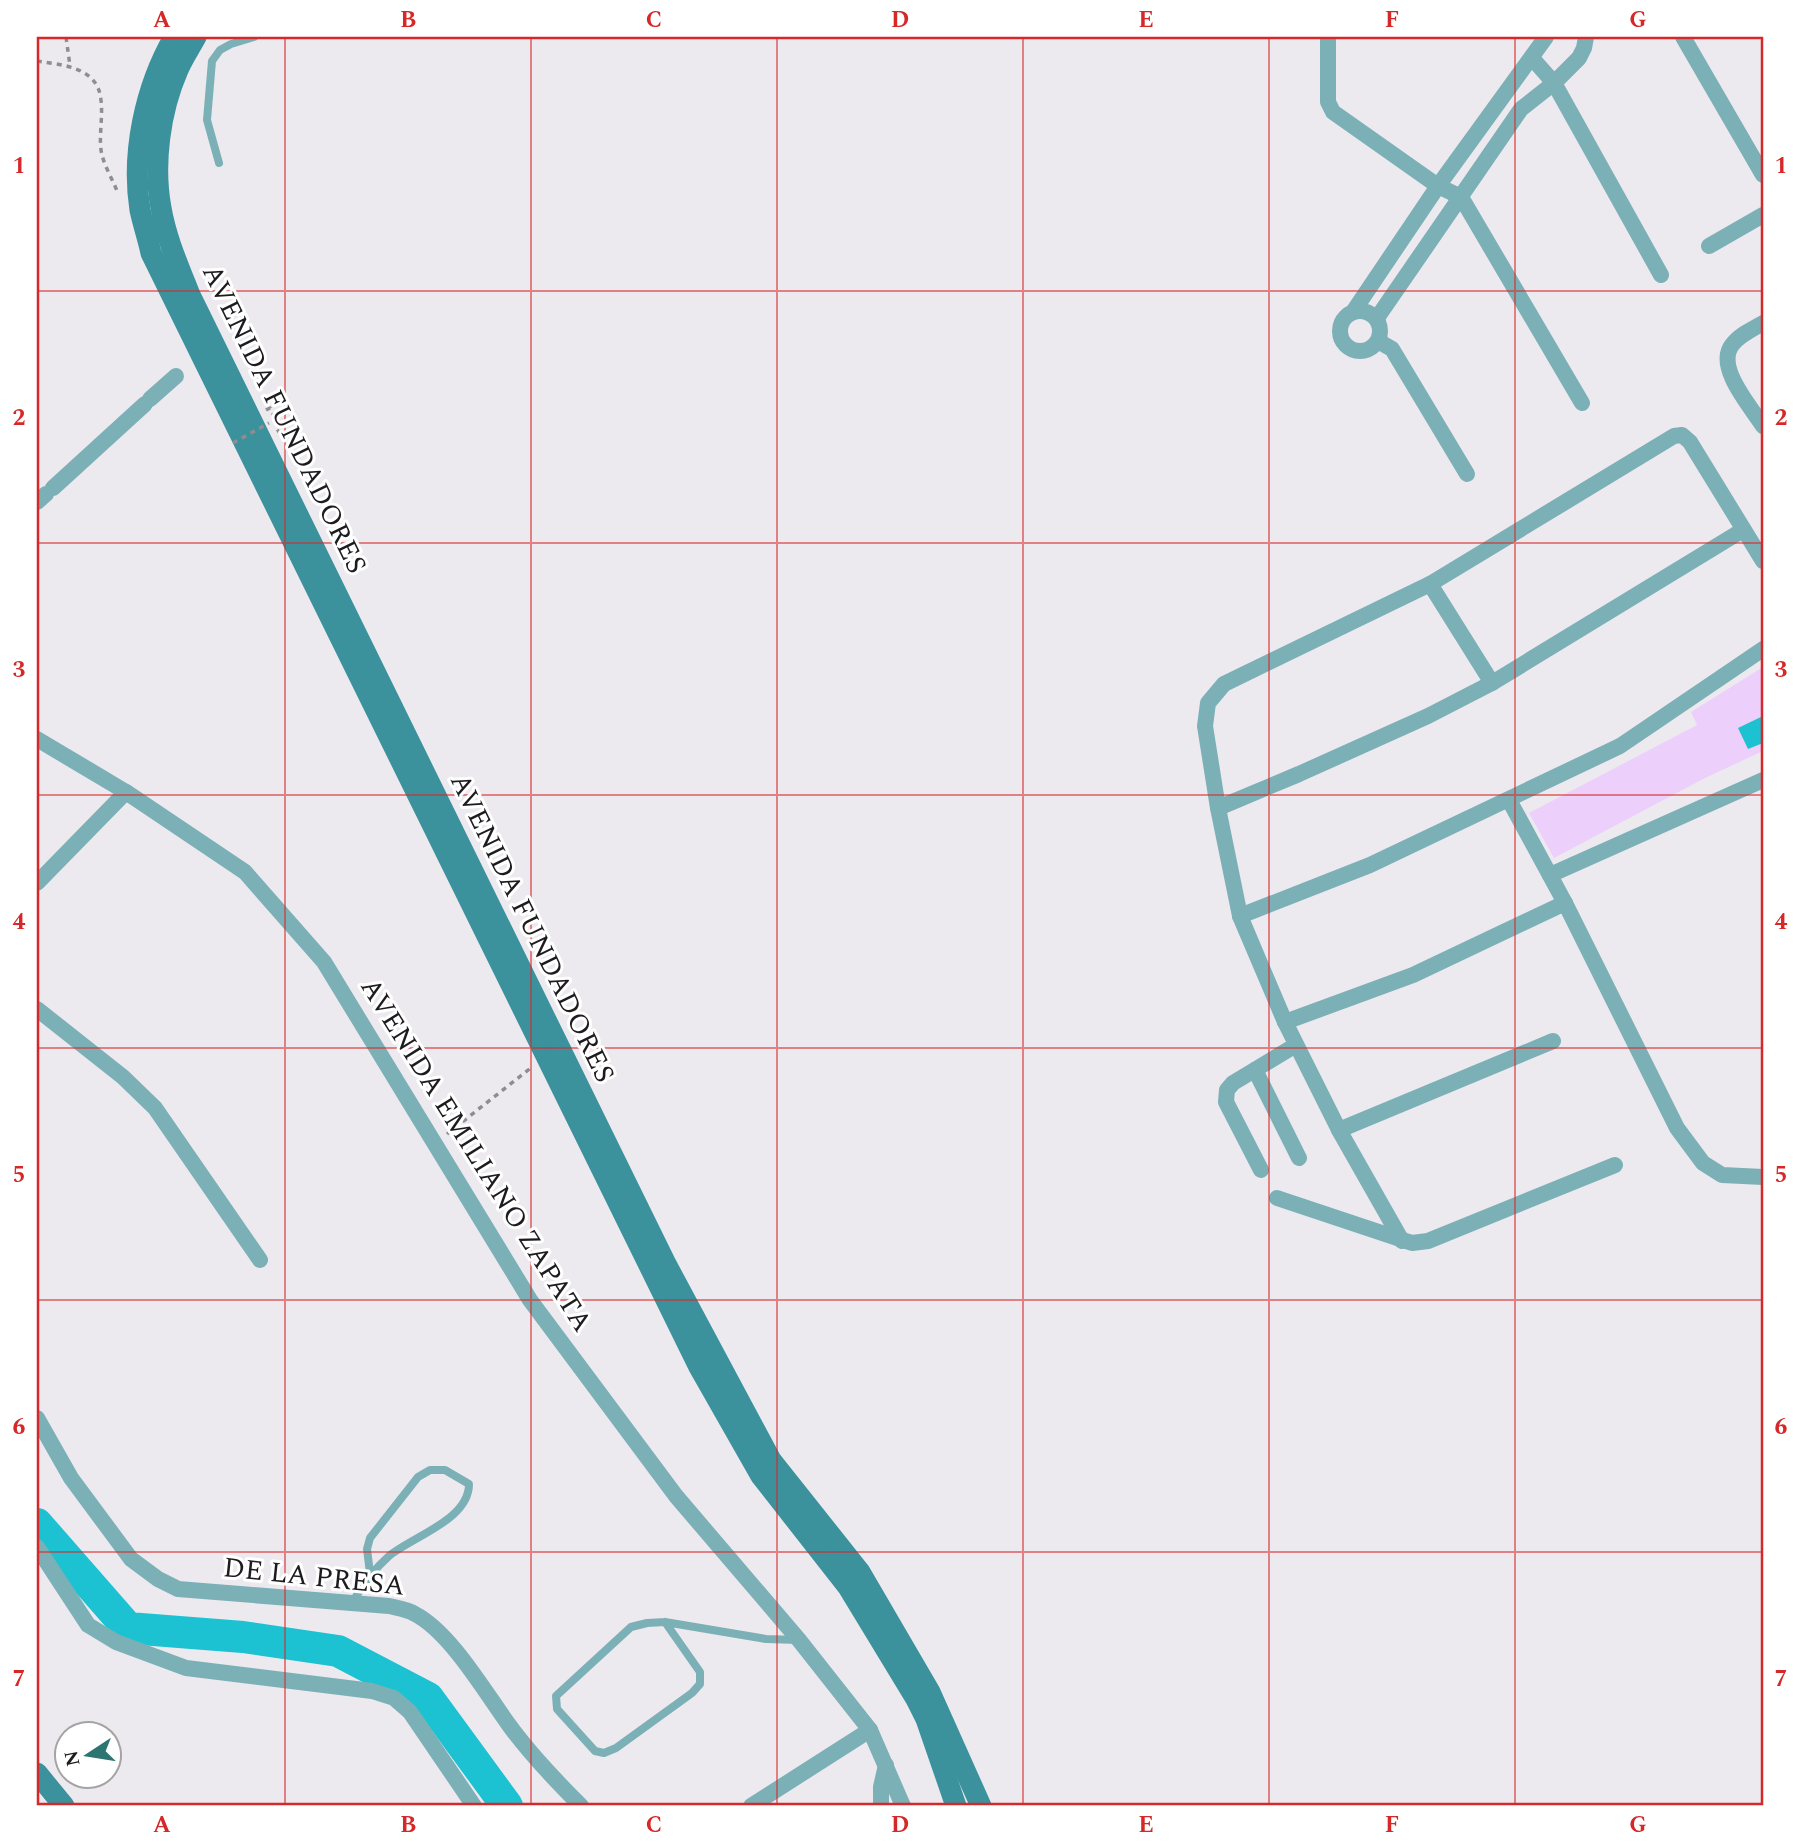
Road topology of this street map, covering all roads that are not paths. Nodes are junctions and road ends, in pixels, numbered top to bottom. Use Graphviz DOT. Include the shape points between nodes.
graph roads {
  1 [pos="174,37"];
  2 [pos="196,37"];
  3 [pos="254,37"];
  4 [pos="1328,37"];
  5 [pos="1546,37"];
  6 [pos="1586,37"];
  7 [pos="1683,37"];
  8 [pos="1532,58"];
  9 [pos="1554,83"];
  10 [pos="219,163"];
  11 [pos="1763,176"];
  12 [pos="1438,186"];
  13 [pos="1461,197"];
  14 [pos="1763,215"];
  15 [pos="1709,246"];
  16 [pos="1661,275"];
  17 [pos="1353,312"];
  18 [pos="1377,318"];
  19 [pos="1763,323"];
  20 [pos="1378,341"];
  21 [pos="176,376"];
  22 [pos="1582,403"];
  23 [pos="1763,426"];
  24 [pos="1466,474"];
  25 [pos="45,495"];
  26 [pos="1743,530"];
  27 [pos="1763,561"];
  28 [pos="1430,584"];
  29 [pos="1763,649"];
  30 [pos="1492,683"];
  31 [pos="37,739"];
  32 [pos="1763,780"];
  33 [pos="126,792"];
  34 [pos="1509,800"];
  35 [pos="1218,807"];
  36 [pos="1550,875"];
  37 [pos="37,883"];
  38 [pos="1564,903"];
  39 [pos="1240,916"];
  40 [pos="37,1009"];
  41 [pos="1285,1022"];
  42 [pos="1553,1041"];
  43 [pos="1296,1045"];
  44 [pos="1255,1070"];
  45 [pos="1339,1130"];
  46 [pos="1299,1158"];
  47 [pos="1615,1165"];
  48 [pos="1261,1170"];
  49 [pos="1763,1177"];
  50 [pos="1277,1198"];
  51 [pos="1402,1241"];
  52 [pos="260,1260"];
  53 [pos="37,1418"];
  54 [pos="37,1547"];
  55 [pos="370,1573"];
  56 [pos="352,1603"];
  57 [pos="665,1622"];
  58 [pos="799,1640"];
  59 [pos="870,1730"];
  60 [pos="886,1765"];
  61 [pos="37,1773"];
  62 [pos="64,1806"];
  63 [pos="474,1806"];
  64 [pos="581,1806"];
  65 [pos="751,1806"];
  66 [pos="881,1806"];
  67 [pos="902,1806"];
  68 [pos="956,1806"];
  69 [pos="981,1806"];
  1 -- 68 [label="main road, AVENIDA FUNDADORES" via="158,63 138,164 140,210 151,253 699,1367 761,1476 848,1587 916,1699"];
  2 -- 69 [label="main road, AVENIDA FUNDADORES" via="178,70 163,120 158,166 167,233 190,295 665,1262 771,1460 860,1572 923,1680"];
  3 -- 10 [label="lane" via="220,50 212,61 207,120"];
  4 -- 12 [label="street" via="1328,102 1333,112"];
  5 -- 8 [label="street"];
  6 -- 9 [label="street" via="1579,58"];
  7 -- 11 [label="street"];
  8 -- 9 [label="street"];
  8 -- 12 [label="street"];
  9 -- 13 [label="street" via="1521,109"];
  9 -- 16 [label="street"];
  12 -- 13 [label="street"];
  12 -- 17 [label="street"];
  13 -- 18 [label="street"];
  13 -- 22 [label="street"];
  14 -- 15 [label="street"];
  17 -- 18 [label="street"];
  17 -- 20 [label="street" via="1340,327 1347,347 1360,352"];
  18 -- 20 [label="street" via="1381,327"];
  19 -- 23 [label="street" via="1737,338 1726,357 1734,381"];
  20 -- 24 [label="street" via="1392,349"];
  21 -- 25 [label="street"];
  26 -- 27 [label="street"];
  26 -- 28 [label="street" via="1690,442 1682,435 1674,436"];
  26 -- 30 [label="street"];
  28 -- 30 [label="street"];
  28 -- 35 [label="street" via="1224,684 1208,703 1205,726"];
  29 -- 34 [label="street" via="1620,746"];
  30 -- 35 [label="street"];
  31 -- 33 [label="street, AVENIDA EMILIANO ZAPATA"];
  32 -- 36 [label="street"];
  33 -- 37 [label="street"];
  33 -- 58 [label="street, AVENIDA EMILIANO ZAPATA" via="245,872 324,962 530,1300 676,1496"];
  34 -- 36 [label="street"];
  34 -- 39 [label="street" via="1370,865"];
  35 -- 39 [label="street"];
  36 -- 38 [label="street"];
  38 -- 41 [label="street" via="1413,975"];
  38 -- 49 [label="street" via="1677,1128 1703,1163 1722,1175"];
  39 -- 41 [label="street"];
  40 -- 52 [label="street" via="155,1108"];
  41 -- 43 [label="street"];
  42 -- 45 [label="street"];
  43 -- 44 [label="street"];
  43 -- 45 [label="street"];
  44 -- 46 [label="street"];
  44 -- 48 [label="street" via="1233,1083 1226,1102"];
  45 -- 51 [label="street"];
  47 -- 51 [label="street" via="1428,1241"];
  50 -- 51 [label="street"];
  53 -- 56 [label="street, DE LA PRESA" via="71,1478 131,1559 158,1579 178,1589"];
  54 -- 63 [label="street" via="88,1625 116,1642 186,1668 372,1691 394,1698 410,1712"];
  55 -- 55 [label="lane" via="393,1553 443,1524 469,1494 469,1484 445,1469 418,1477 370,1538"];
  55 -- 56 [label="lane"];
  56 -- 64 [label="street, DE LA PRESA" via="402,1609 429,1623 547,1772"];
  57 -- 57 [label="lane" via="631,1627 556,1696 557,1709 595,1751 616,1748 700,1684 700,1672"];
  57 -- 58 [label="lane"];
  58 -- 59 [label="street, AVENIDA EMILIANO ZAPATA"];
  59 -- 60 [label="street, AVENIDA EMILIANO ZAPATA"];
  59 -- 65 [label="street"];
  60 -- 66 [label="street"];
  60 -- 67 [label="street, AVENIDA EMILIANO ZAPATA"];
  61 -- 62 [label="main road"];
}
